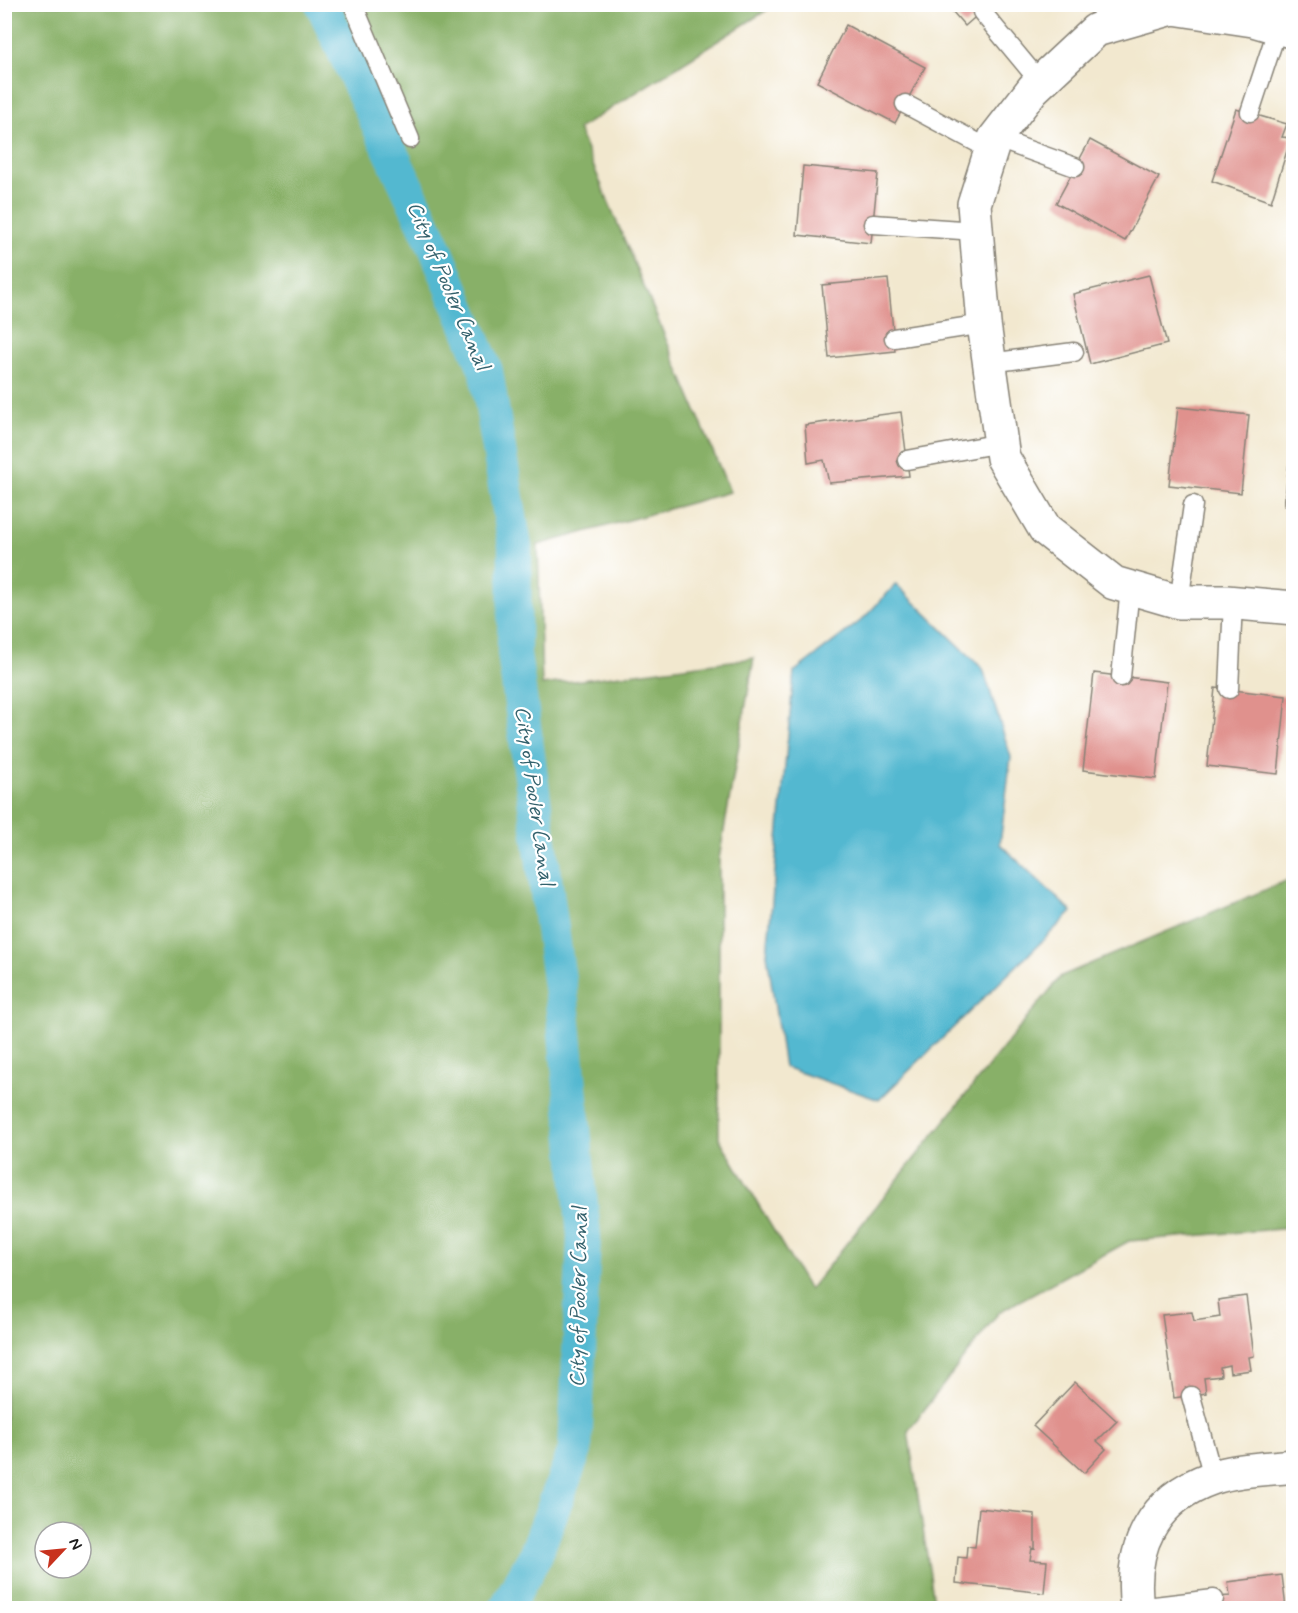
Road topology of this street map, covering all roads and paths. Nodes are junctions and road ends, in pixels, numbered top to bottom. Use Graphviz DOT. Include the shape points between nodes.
graph roads {
  1 [pos="353,4"];
  2 [pos="1200,8"];
  3 [pos="982,12"];
  4 [pos="1103,16"];
  5 [pos="1286,23"];
  6 [pos="1040,82"];
  7 [pos="905,104"];
  8 [pos="1250,112"];
  9 [pos="410,139"];
  10 [pos="993,144"];
  11 [pos="1075,167"];
  12 [pos="873,224"];
  13 [pos="976,231"];
  14 [pos="984,324"];
  15 [pos="894,338"];
  16 [pos="1074,352"];
  17 [pos="989,363"];
  18 [pos="1001,443"];
  19 [pos="907,460"];
  20 [pos="1193,505"];
  21 [pos="1130,588"];
  22 [pos="1179,602"];
  23 [pos="1233,602"];
  24 [pos="1293,602"];
  25 [pos="1293,608"];
  26 [pos="1121,677"];
  27 [pos="1230,689"];
  28 [pos="1191,1396"];
  29 [pos="1293,1466"];
  30 [pos="1213,1477"];
  31 [pos="1214,1599"];
  32 [pos="1137,1608"];
  1 -- 9 [label="lane"];
  2 -- 4 [label="street"];
  2 -- 5 [label="street"];
  3 -- 6 [label="lane"];
  4 -- 6 [label="street" via="1096,30"];
  5 -- 8 [label="lane"];
  6 -- 10 [label="street"];
  7 -- 10 [label="lane"];
  10 -- 11 [label="lane"];
  10 -- 13 [label="street" via="974,204"];
  12 -- 13 [label="lane"];
  13 -- 14 [label="street"];
  14 -- 15 [label="lane"];
  14 -- 17 [label="street"];
  16 -- 17 [label="lane"];
  17 -- 18 [label="street"];
  18 -- 19 [label="lane"];
  18 -- 21 [label="street" via="1003,458 1045,529 1114,583"];
  20 -- 22 [label="lane"];
  21 -- 22 [label="street"];
  21 -- 26 [label="lane"];
  22 -- 23 [label="street"];
  23 -- 25 [label="street"];
  23 -- 27 [label="lane"];
  24 -- 25 [label="lane"];
  28 -- 30 [label="lane"];
  29 -- 30 [label="street"];
  30 -- 32 [label="street" via="1176,1494 1153,1521 1137,1553"];
  31 -- 32 [label="lane"];
}
